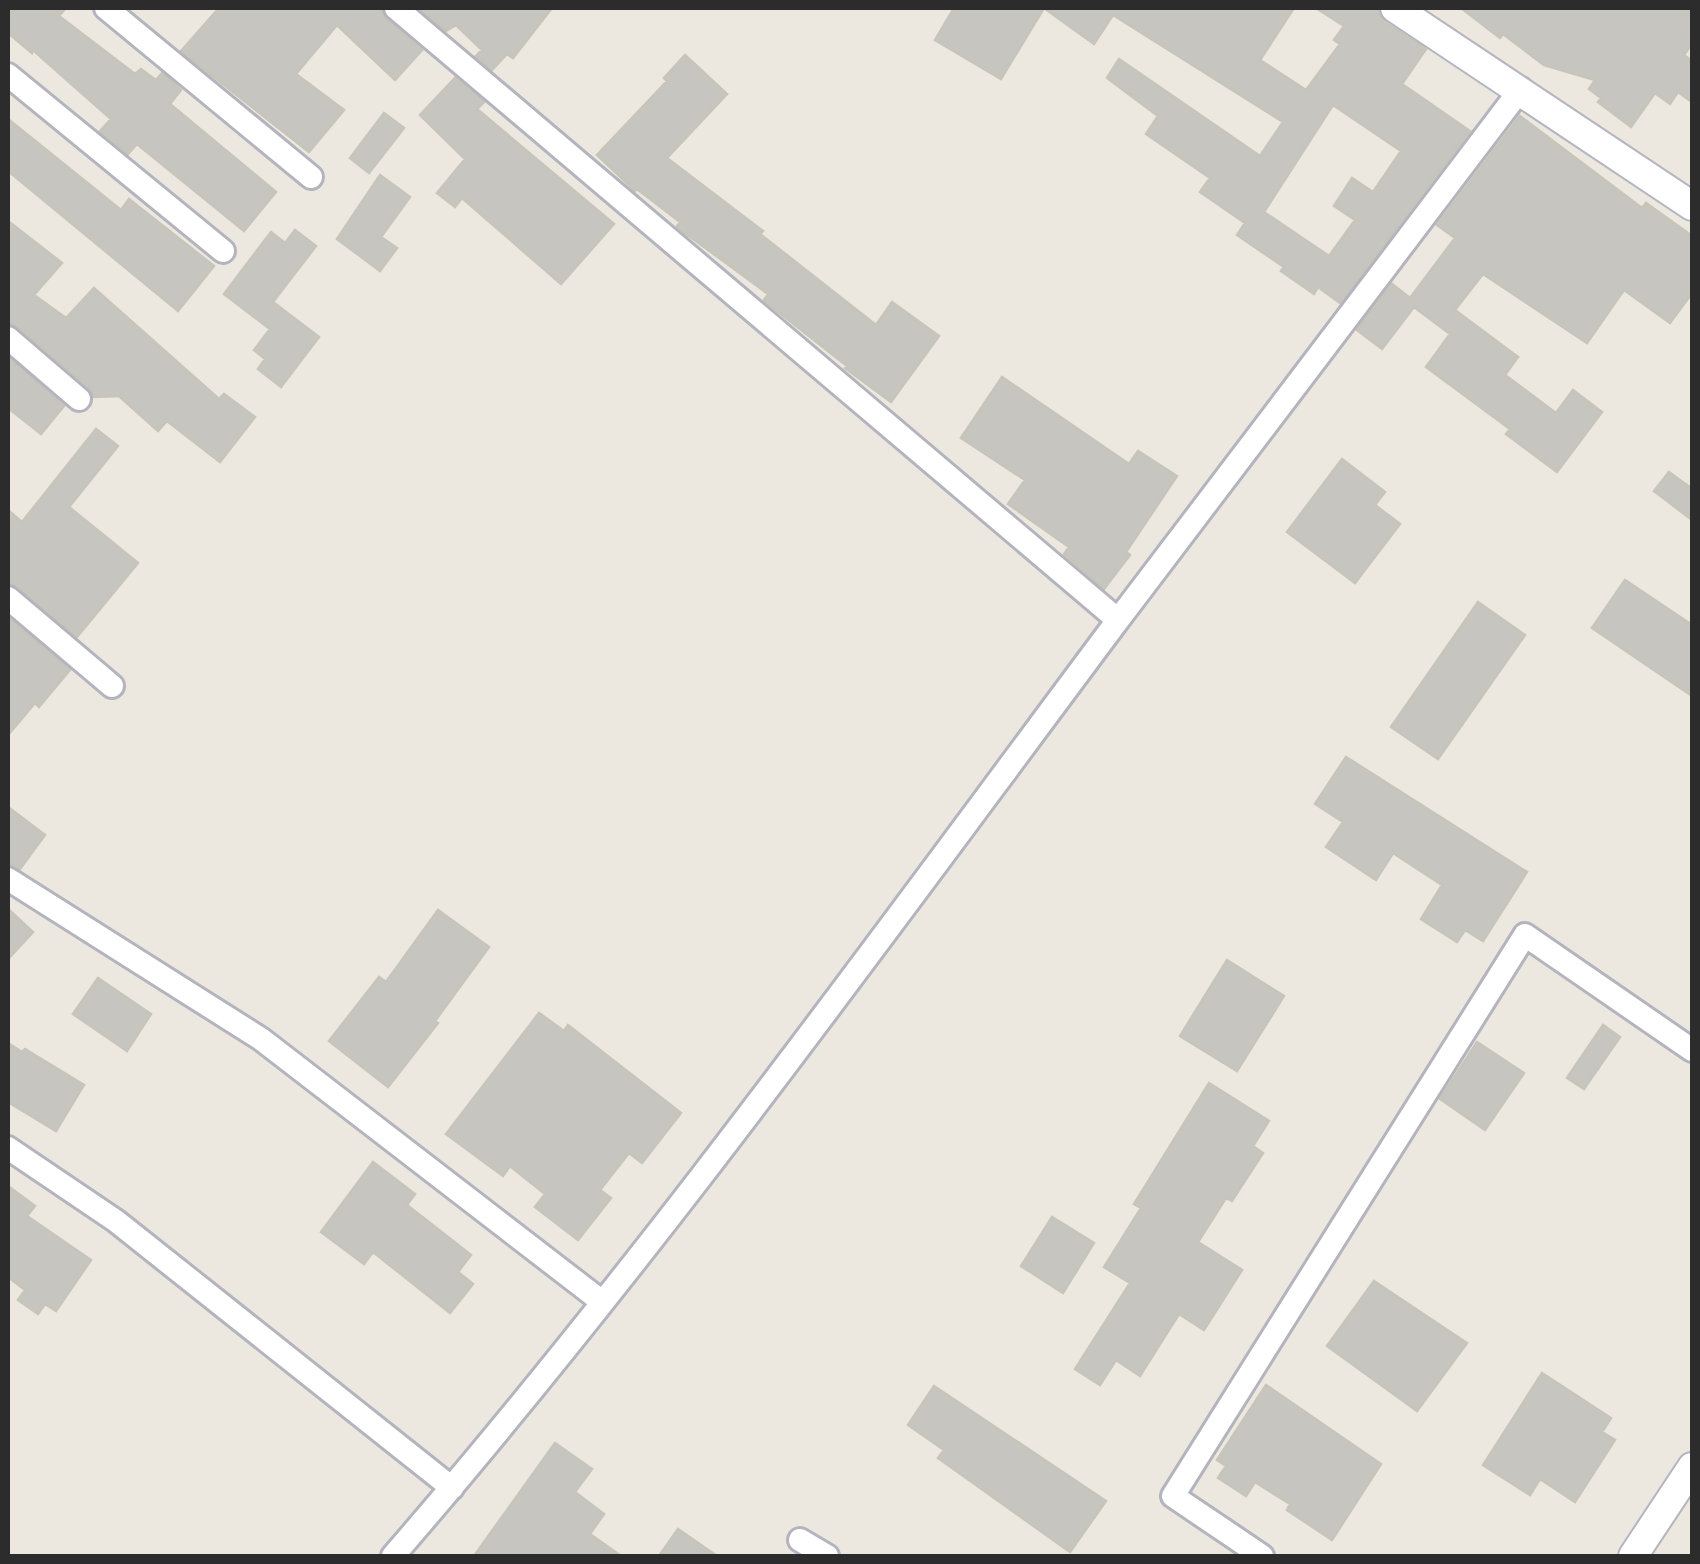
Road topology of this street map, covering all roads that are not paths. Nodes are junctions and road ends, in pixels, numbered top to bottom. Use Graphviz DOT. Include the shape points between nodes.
graph roads {
  1 [pos="106,8"];
  2 [pos="396,8"];
  3 [pos="1396,8"];
  4 [pos="8,74"];
  5 [pos="1521,89"];
  6 [pos="311,177"];
  7 [pos="1692,206"];
  8 [pos="223,251"];
  9 [pos="8,338"];
  10 [pos="79,399"];
  11 [pos="8,598"];
  12 [pos="1118,620"];
  13 [pos="112,686"];
  14 [pos="8,879"];
  15 [pos="1692,1050"];
  16 [pos="8,1148"];
  17 [pos="601,1302"];
  18 [pos="1692,1467"];
  19 [pos="452,1488"];
  20 [pos="800,1540"];
  21 [pos="1256,1555"];
  22 [pos="393,1556"];
  23 [pos="827,1556"];
  24 [pos="1634,1556"];
  1 -- 6 [label="street"];
  2 -- 12 [label="street"];
  3 -- 5 [label="street"];
  4 -- 8 [label="street"];
  5 -- 7 [label="street"];
  5 -- 12 [label="street"];
  9 -- 10 [label="street"];
  11 -- 13 [label="street"];
  12 -- 17 [label="street"];
  14 -- 17 [label="street" via="262,1038"];
  15 -- 21 [label="street" via="1525,935 1173,1496"];
  16 -- 19 [label="street" via="116,1220"];
  17 -- 19 [label="street"];
  18 -- 24 [label="street"];
  19 -- 22 [label="street"];
  20 -- 23 [label="street"];
}
